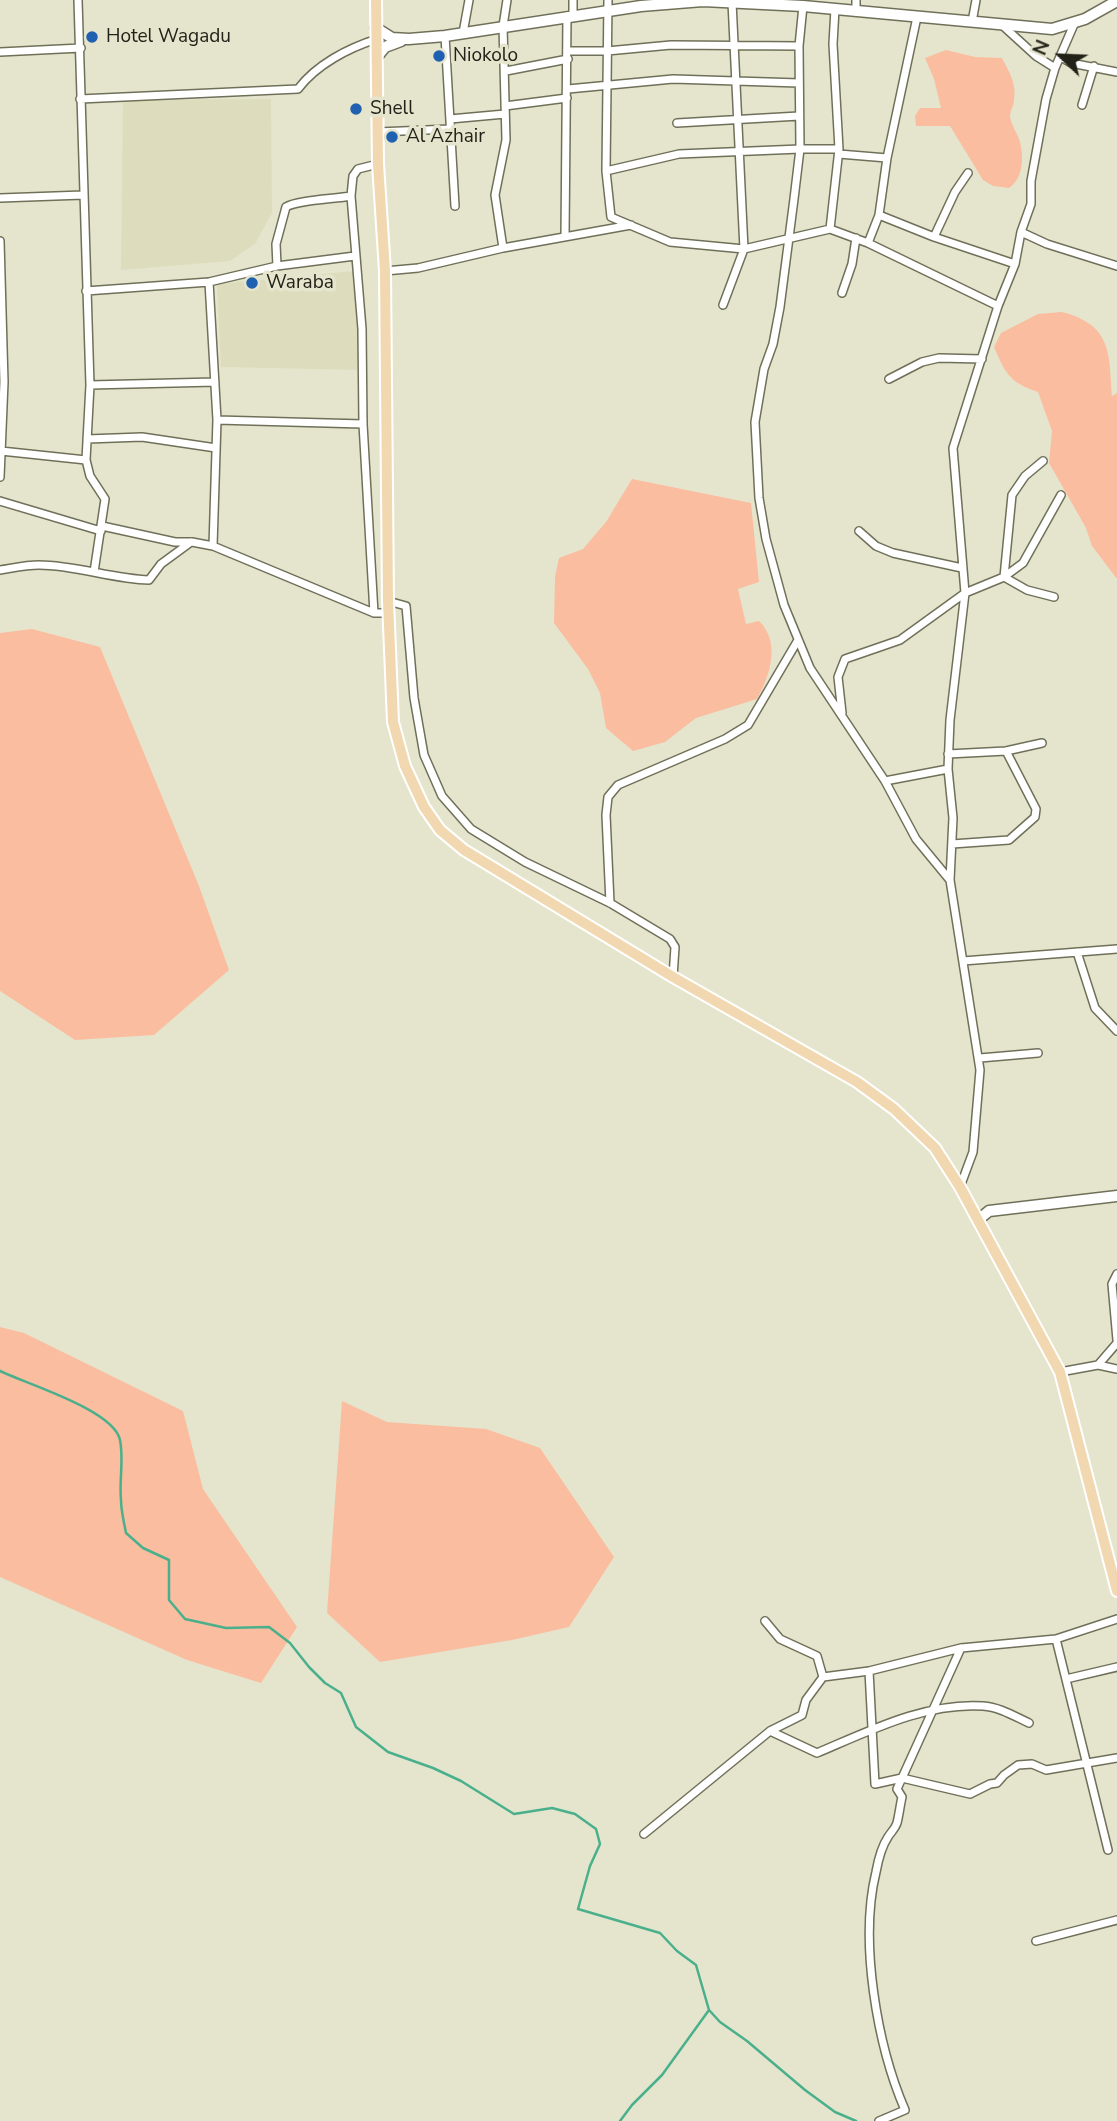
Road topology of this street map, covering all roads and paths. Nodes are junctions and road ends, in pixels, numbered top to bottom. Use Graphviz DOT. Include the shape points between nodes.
graph roads {
  1 [pos="78,0"];
  2 [pos="376,0"];
  3 [pos="469,0"];
  4 [pos="507,0"];
  5 [pos="573,0"];
  6 [pos="703,0"];
  7 [pos="856,0"];
  8 [pos="976,0"];
  9 [pos="673,1"];
  10 [pos="1117,1"];
  11 [pos="732,2"];
  12 [pos="641,3"];
  13 [pos="609,6"];
  14 [pos="803,6"];
  15 [pos="835,9"];
  16 [pos="856,12"];
  17 [pos="570,16"];
  18 [pos="917,18"];
  19 [pos="972,22"];
  20 [pos="1075,22"];
  21 [pos="1002,25"];
  22 [pos="503,26"];
  23 [pos="463,33"];
  24 [pos="376,34"];
  25 [pos="445,36"];
  26 [pos="409,39"];
  27 [pos="733,46"];
  28 [pos="799,46"];
  29 [pos="80,48"];
  30 [pos="607,51"];
  31 [pos="0,52"];
  32 [pos="568,55"];
  33 [pos="377,57"];
  34 [pos="1061,57"];
  35 [pos="1094,66"];
  36 [pos="1055,68"];
  37 [pos="506,71"];
  38 [pos="1117,72"];
  39 [pos="736,82"];
  40 [pos="799,83"];
  41 [pos="608,85"];
  42 [pos="568,89"];
  43 [pos="567,98"];
  44 [pos="80,99"];
  45 [pos="1082,105"];
  46 [pos="505,110"];
  47 [pos="799,116"];
  48 [pos="450,119"];
  49 [pos="738,119"];
  50 [pos="677,123"];
  51 [pos="450,129"];
  52 [pos="378,132"];
  53 [pos="800,149"];
  54 [pos="839,152"];
  55 [pos="740,153"];
  56 [pos="887,158"];
  57 [pos="378,164"];
  58 [pos="606,171"];
  59 [pos="968,173"];
  60 [pos="83,195"];
  61 [pos="351,196"];
  62 [pos="0,198"];
  63 [pos="455,206"];
  64 [pos="879,215"];
  65 [pos="631,225"];
  66 [pos="830,229"];
  67 [pos="1021,232"];
  68 [pos="565,236"];
  69 [pos="934,237"];
  70 [pos="789,238"];
  71 [pos="856,238"];
  72 [pos="0,242"];
  73 [pos="867,243"];
  74 [pos="503,248"];
  75 [pos="744,249"];
  76 [pos="355,256"];
  77 [pos="1015,264"];
  78 [pos="277,266"];
  79 [pos="1117,266"];
  80 [pos="385,271"];
  81 [pos="209,282"];
  82 [pos="86,291"];
  83 [pos="842,293"];
  84 [pos="723,305"];
  85 [pos="998,306"];
  86 [pos="1,338"];
  87 [pos="982,359"];
  88 [pos="889,379"];
  89 [pos="215,382"];
  90 [pos="90,385"];
  91 [pos="217,419"];
  92 [pos="363,424"];
  93 [pos="86,439"];
  94 [pos="216,448"];
  95 [pos="1,451"];
  96 [pos="86,460"];
  97 [pos="1043,461"];
  98 [pos="0,477"];
  99 [pos="1061,495"];
  100 [pos="0,501"];
  101 [pos="101,529"];
  102 [pos="859,531"];
  103 [pos="191,542"];
  104 [pos="214,546"];
  105 [pos="962,568"];
  106 [pos="0,570"];
  107 [pos="94,572"];
  108 [pos="1004,577"];
  109 [pos="965,593"];
  110 [pos="1054,597"];
  111 [pos="388,607"];
  112 [pos="374,613"];
  113 [pos="798,640"];
  114 [pos="842,717"];
  115 [pos="1042,743"];
  116 [pos="1006,751"];
  117 [pos="948,754"];
  118 [pos="948,769"];
  119 [pos="886,780"];
  120 [pos="952,844"];
  121 [pos="950,880"];
  122 [pos="610,904"];
  123 [pos="1117,949"];
  124 [pos="1077,952"];
  125 [pos="963,961"];
  126 [pos="673,977"];
  127 [pos="1117,1031"];
  128 [pos="1038,1053"];
  129 [pos="980,1058"];
  130 [pos="960,1186"];
  131 [pos="1117,1196"];
  132 [pos="978,1220"];
  133 [pos="1117,1274"];
  134 [pos="1117,1342"];
  135 [pos="1098,1365"];
  136 [pos="1117,1369"];
  137 [pos="1060,1372"];
  138 [pos="1117,1591"];
  139 [pos="1117,1619"];
  140 [pos="765,1621"];
  141 [pos="1056,1639"];
  142 [pos="961,1648"];
  143 [pos="1117,1667"];
  144 [pos="869,1671"];
  145 [pos="823,1676"];
  146 [pos="1066,1679"];
  147 [pos="934,1709"];
  148 [pos="1028,1723"];
  149 [pos="872,1730"];
  150 [pos="770,1731"];
  151 [pos="1117,1758"];
  152 [pos="1087,1763"];
  153 [pos="902,1778"];
  154 [pos="644,1834"];
  155 [pos="1108,1850"];
  156 [pos="1117,1920"];
  157 [pos="1035,1941"];
  158 [pos="879,2121"];
  1 -- 29 [label="street"];
  2 -- 24 [label="main road"];
  3 -- 23 [label="street"];
  4 -- 22 [label="street"];
  5 -- 17 [label="street"];
  6 -- 9 [label="street"];
  6 -- 11 [label="street"];
  7 -- 16 [label="street"];
  8 -- 19 [label="street"];
  9 -- 12 [label="street"];
  10 -- 20 [label="street"];
  11 -- 14 [label="street"];
  11 -- 27 [label="street"];
  12 -- 13 [label="street"];
  13 -- 17 [label="street"];
  13 -- 30 [label="street"];
  14 -- 15 [label="street"];
  14 -- 28 [label="street"];
  15 -- 16 [label="street"];
  15 -- 54 [label="street"];
  16 -- 18 [label="street"];
  17 -- 22 [label="street"];
  17 -- 32 [label="street"];
  18 -- 19 [label="street"];
  18 -- 56 [label="street"];
  19 -- 21 [label="street"];
  20 -- 21 [label="street" via="1052,29"];
  20 -- 34 [label="street"];
  21 -- 36 [label="street"];
  22 -- 23 [label="street"];
  22 -- 37 [label="street"];
  23 -- 25 [label="street"];
  24 -- 26 [label="street"];
  24 -- 33 [label="main road"];
  24 -- 44 [label="street" via="322,66 298,89"];
  25 -- 26 [label="street"];
  25 -- 48 [label="street"];
  26 -- 33 [label="street" via="385,47"];
  27 -- 28 [label="street"];
  27 -- 30 [label="street"];
  27 -- 39 [label="street"];
  28 -- 40 [label="street"];
  29 -- 31 [label="street"];
  29 -- 44 [label="street"];
  30 -- 32 [label="street"];
  30 -- 41 [label="street"];
  32 -- 37 [label="street"];
  32 -- 42 [label="street"];
  33 -- 52 [label="main road"];
  34 -- 35 [label="street"];
  34 -- 36 [label="street"];
  35 -- 38 [label="street"];
  35 -- 45 [label="street"];
  36 -- 67 [label="street" via="1035,154 1031,204"];
  37 -- 46 [label="street"];
  39 -- 40 [label="street"];
  39 -- 41 [label="street" via="673,79"];
  39 -- 49 [label="street"];
  40 -- 47 [label="street"];
  41 -- 42 [label="street"];
  41 -- 58 [label="street"];
  42 -- 43 [label="street"];
  43 -- 46 [label="street"];
  43 -- 68 [label="street"];
  44 -- 60 [label="street"];
  46 -- 48 [label="street"];
  46 -- 74 [label="street" via="506,139 495,195"];
  47 -- 49 [label="street"];
  47 -- 53 [label="street"];
  48 -- 51 [label="street"];
  49 -- 50 [label="street"];
  49 -- 55 [label="street"];
  51 -- 52 [label="street"];
  51 -- 63 [label="street"];
  52 -- 57 [label="main road"];
  53 -- 54 [label="street"];
  53 -- 55 [label="street"];
  53 -- 70 [label="street"];
  54 -- 56 [label="street"];
  54 -- 66 [label="street"];
  55 -- 58 [label="street" via="679,154"];
  55 -- 75 [label="street"];
  56 -- 64 [label="street"];
  57 -- 61 [label="street" via="358,169"];
  57 -- 80 [label="main road"];
  58 -- 65 [label="street" via="611,217"];
  59 -- 69 [label="street"];
  60 -- 62 [label="street"];
  60 -- 82 [label="street"];
  61 -- 76 [label="street"];
  61 -- 78 [label="street" via="286,207 276,244"];
  64 -- 69 [label="street"];
  64 -- 73 [label="street"];
  65 -- 68 [label="street"];
  65 -- 75 [label="street" via="670,242"];
  66 -- 70 [label="street"];
  66 -- 71 [label="street"];
  67 -- 77 [label="street"];
  67 -- 79 [label="street"];
  68 -- 74 [label="street"];
  69 -- 77 [label="street"];
  70 -- 75 [label="street"];
  70 -- 113 [label="street" via="780,307 755,422 766,539"];
  71 -- 73 [label="street"];
  71 -- 83 [label="street"];
  72 -- 86 [label="street"];
  73 -- 85 [label="street"];
  74 -- 80 [label="street"];
  75 -- 84 [label="street"];
  76 -- 78 [label="street"];
  76 -- 92 [label="street" via="362,329"];
  77 -- 85 [label="street"];
  78 -- 81 [label="street"];
  80 -- 111 [label="main road"];
  81 -- 82 [label="street"];
  81 -- 89 [label="street"];
  82 -- 90 [label="street"];
  85 -- 87 [label="street"];
  86 -- 95 [label="street"];
  87 -- 88 [label="street" via="939,358"];
  87 -- 105 [label="street" via="953,448"];
  89 -- 90 [label="street"];
  89 -- 91 [label="street"];
  90 -- 93 [label="street"];
  91 -- 92 [label="street"];
  91 -- 94 [label="street"];
  92 -- 112 [label="street"];
  93 -- 94 [label="street" via="142,438"];
  93 -- 96 [label="street"];
  94 -- 104 [label="street"];
  95 -- 96 [label="street"];
  95 -- 98 [label="street"];
  96 -- 101 [label="street" via="105,499"];
  97 -- 108 [label="street" via="1012,495"];
  99 -- 108 [label="street" via="1023,563"];
  100 -- 101 [label="street"];
  101 -- 103 [label="street"];
  101 -- 107 [label="street"];
  102 -- 105 [label="street" via="893,553"];
  103 -- 104 [label="street"];
  103 -- 107 [label="street" via="149,580"];
  104 -- 112 [label="street"];
  105 -- 109 [label="street"];
  106 -- 107 [label="street" via="38,565"];
  108 -- 109 [label="street"];
  108 -- 110 [label="street" via="1027,590"];
  109 -- 114 [label="street" via="900,640 845,659 838,677"];
  109 -- 117 [label="street"];
  111 -- 112 [label="street"];
  111 -- 122 [label="street" via="406,606 424,755 442,796 471,829"];
  111 -- 126 [label="main road" via="396,738 413,786 440,830 502,875"];
  113 -- 114 [label="street"];
  113 -- 122 [label="street" via="748,725 618,785 608,797"];
  114 -- 119 [label="street"];
  115 -- 116 [label="street"];
  116 -- 117 [label="street"];
  116 -- 120 [label="street" via="1036,809 1035,817 1009,840"];
  117 -- 118 [label="street"];
  118 -- 119 [label="street"];
  118 -- 120 [label="street"];
  119 -- 121 [label="street" via="916,839"];
  120 -- 121 [label="street"];
  121 -- 125 [label="street"];
  122 -- 126 [label="street" via="670,939 676,947"];
  123 -- 124 [label="street"];
  124 -- 125 [label="street"];
  124 -- 127 [label="street" via="1095,1008"];
  125 -- 129 [label="street"];
  126 -- 130 [label="main road" via="875,1094 919,1130"];
  128 -- 129 [label="street"];
  129 -- 130 [label="street" via="973,1152"];
  130 -- 132 [label="main road"];
  131 -- 132 [label="street" via="989,1211"];
  132 -- 137 [label="main road"];
  133 -- 134 [label="street" via="1112,1283"];
  134 -- 135 [label="street"];
  135 -- 136 [label="street"];
  135 -- 137 [label="street"];
  137 -- 138 [label="main road"];
  139 -- 141 [label="street"];
  140 -- 145 [label="street" via="780,1639 817,1656"];
  141 -- 142 [label="street"];
  141 -- 146 [label="street"];
  142 -- 144 [label="street"];
  142 -- 147 [label="street"];
  143 -- 146 [label="street"];
  144 -- 145 [label="street"];
  144 -- 149 [label="street"];
  145 -- 150 [label="street" via="806,1700 802,1715"];
  146 -- 152 [label="street"];
  147 -- 148 [label="street" via="984,1706"];
  147 -- 149 [label="street"];
  147 -- 153 [label="street"];
  149 -- 150 [label="street" via="817,1753"];
  149 -- 153 [label="street" via="875,1784"];
  150 -- 154 [label="street"];
  151 -- 152 [label="street"];
  152 -- 153 [label="street" via="1046,1770 1018,1765 997,1783 970,1794"];
  152 -- 155 [label="street"];
  153 -- 158 [label="street" via="897,1789 902,1797 896,1826 886,1839 872,1892 868,1941 874,1999 905,2110"];
  156 -- 157 [label="street"];
}
